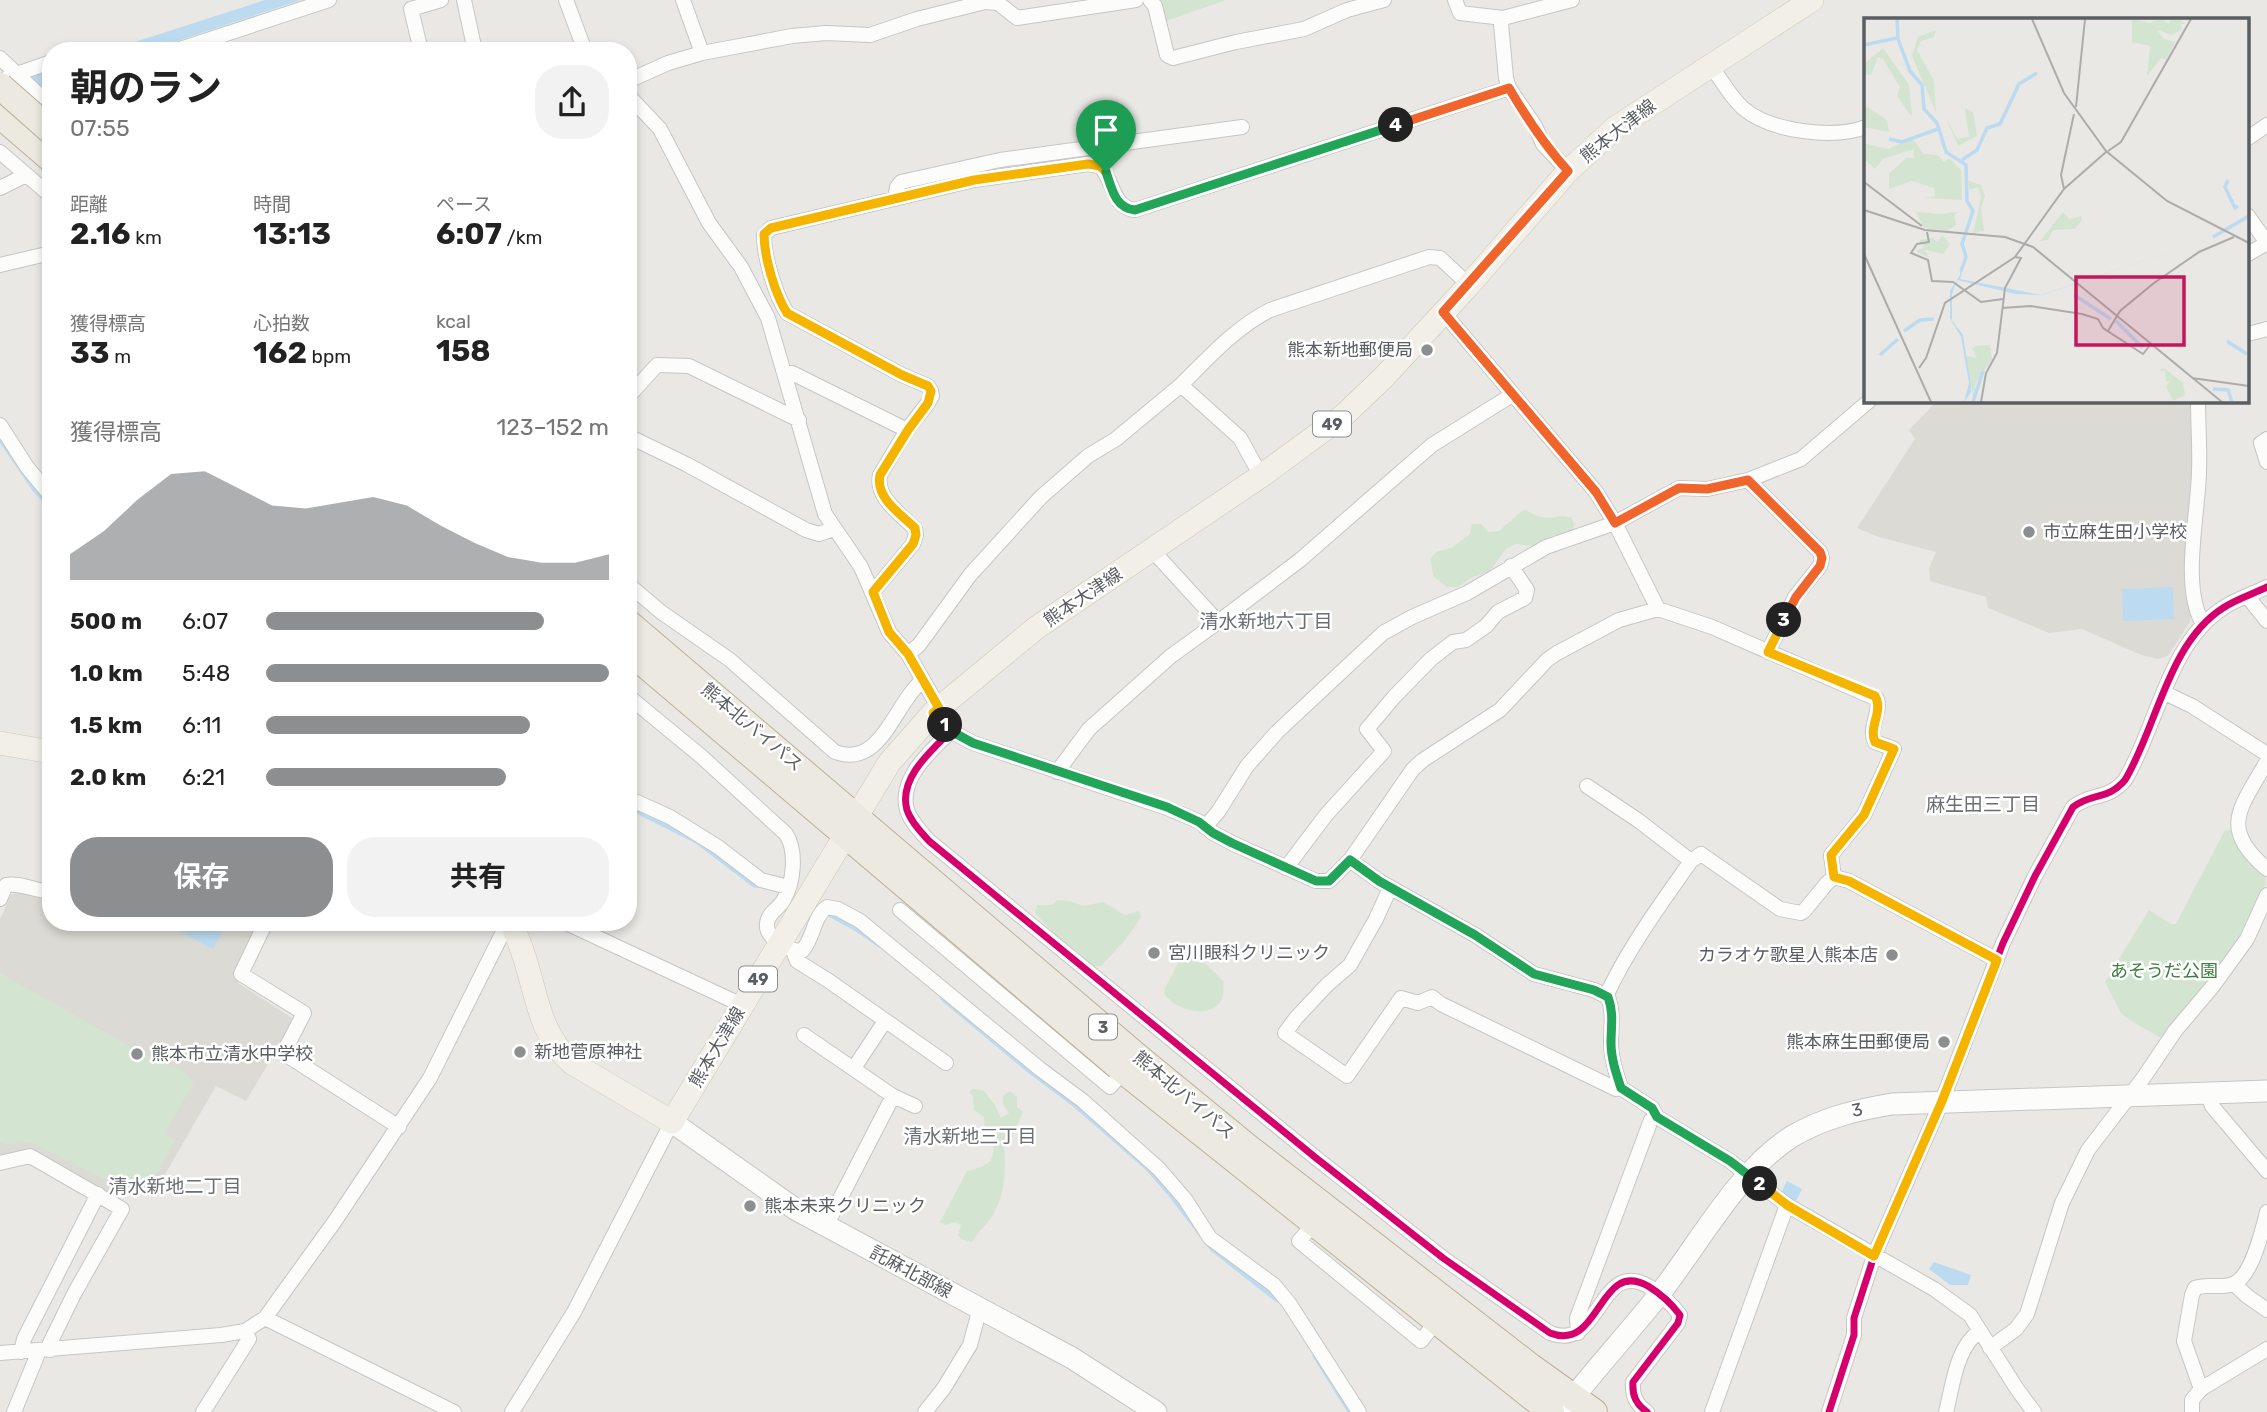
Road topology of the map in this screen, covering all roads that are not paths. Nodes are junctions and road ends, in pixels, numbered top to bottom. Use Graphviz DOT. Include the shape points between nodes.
graph roads {
  1 [pos="329,0"];
  2 [pos="441,0"];
  3 [pos="464,0"];
  4 [pos="566,0"];
  5 [pos="683,0"];
  6 [pos="1136,0"];
  7 [pos="1150,0"];
  8 [pos="1384,0"];
  9 [pos="1455,0"];
  10 [pos="1572,0"];
  11 [pos="1812,0"];
  12 [pos="1503,18"];
  13 [pos="201,42"];
  14 [pos="419,42"];
  15 [pos="473,42"];
  16 [pos="582,42"];
  17 [pos="702,53"];
  18 [pos="0,58"];
  19 [pos="1710,65"];
  20 [pos="42,66"];
  21 [pos="637,77"];
  22 [pos="0,79"];
  23 [pos="11,79"];
  24 [pos="1509,88"];
  25 [pos="42,97"];
  26 [pos="42,100"];
  27 [pos="637,105"];
  28 [pos="0,115"];
  29 [pos="42,119"];
  30 [pos="2267,125"];
  31 [pos="1242,127"];
  32 [pos="1864,127"];
  33 [pos="2250,137"];
  34 [pos="42,151"];
  35 [pos="0,152"];
  36 [pos="1568,171"];
  37 [pos="26,175"];
  38 [pos="0,188"];
  39 [pos="42,188"];
  40 [pos="895,198"];
  41 [pos="2250,219"];
  42 [pos="2267,243"];
  43 [pos="2250,253"];
  44 [pos="42,255"];
  45 [pos="0,265"];
  46 [pos="1469,285"];
  47 [pos="1443,312"];
  48 [pos="2267,329"];
  49 [pos="2250,333"];
  50 [pos="785,373"];
  51 [pos="1181,385"];
  52 [pos="637,387"];
  53 [pos="1512,396"];
  54 [pos="1867,402"];
  55 [pos="2198,402"];
  56 [pos="799,420"];
  57 [pos="0,425"];
  58 [pos="908,430"];
  59 [pos="2267,439"];
  60 [pos="637,440"];
  61 [pos="2267,462"];
  62 [pos="1261,476"];
  63 [pos="1748,480"];
  64 [pos="42,485"];
  65 [pos="1615,523"];
  66 [pos="834,529"];
  67 [pos="1152,550"];
  68 [pos="1511,566"];
  69 [pos="2267,587"];
  70 [pos="637,592"];
  71 [pos="873,592"];
  72 [pos="2247,596"];
  73 [pos="1658,609"];
  74 [pos="2267,621"];
  75 [pos="1218,622"];
  76 [pos="2203,624"];
  77 [pos="637,631"];
  78 [pos="1768,652"];
  79 [pos="908,654"];
  80 [pos="637,657"];
  81 [pos="923,680"];
  82 [pos="2165,693"];
  83 [pos="637,703"];
  84 [pos="936,710"];
  85 [pos="951,731"];
  86 [pos="0,743"];
  87 [pos="42,750"];
  88 [pos="2267,754"];
  89 [pos="2267,761"];
  90 [pos="1057,772"];
  91 [pos="1587,786"];
  92 [pos="637,802"];
  93 [pos="852,827"];
  94 [pos="1205,827"];
  95 [pos="1350,860"];
  96 [pos="1691,861"];
  97 [pos="1286,868"];
  98 [pos="2267,869"];
  99 [pos="1834,877"];
  100 [pos="788,887"];
  101 [pos="1390,888"];
  102 [pos="42,891"];
  103 [pos="2267,895"];
  104 [pos="0,898"];
  105 [pos="900,910"];
  106 [pos="262,931"];
  107 [pos="505,931"];
  108 [pos="514,931"];
  109 [pos="583,931"];
  110 [pos="787,947"];
  111 [pos="1997,960"];
  112 [pos="978,962"];
  113 [pos="1606,996"];
  114 [pos="742,1005"];
  115 [pos="885,1021"];
  116 [pos="804,1035"];
  117 [pos="946,1063"];
  118 [pos="854,1069"];
  119 [pos="1621,1088"];
  120 [pos="2267,1091"];
  121 [pos="2207,1093"];
  122 [pos="893,1096"];
  123 [pos="2130,1096"];
  124 [pos="1942,1101"];
  125 [pos="915,1106"];
  126 [pos="1657,1117"];
  127 [pos="672,1122"];
  128 [pos="399,1127"];
  129 [pos="0,1163"];
  130 [pos="2267,1171"];
  131 [pos="1749,1176"];
  132 [pos="98,1194"];
  133 [pos="1787,1205"];
  134 [pos="2267,1212"];
  135 [pos="825,1226"];
  136 [pos="1874,1256"];
  137 [pos="2234,1284"];
  138 [pos="1660,1293"];
  139 [pos="980,1308"];
  140 [pos="2267,1310"];
  141 [pos="265,1318"];
  142 [pos="245,1331"];
  143 [pos="1980,1331"];
  144 [pos="1578,1333"];
  145 [pos="1990,1348"];
  146 [pos="2267,1349"];
  147 [pos="43,1350"];
  148 [pos="21,1352"];
  149 [pos="0,1353"];
  150 [pos="2201,1389"];
  151 [pos="1577,1407"];
  152 [pos="14,1412"];
  153 [pos="203,1412"];
  154 [pos="454,1412"];
  155 [pos="512,1412"];
  156 [pos="925,1412"];
  157 [pos="1156,1412"];
  158 [pos="1359,1412"];
  159 [pos="1551,1412"];
  160 [pos="1647,1412"];
  161 [pos="1712,1412"];
  162 [pos="1829,1412"];
  163 [pos="1946,1412"];
  164 [pos="2035,1412"];
  165 [pos="2192,1412"];
  1 -- 13 [label="street"];
  2 -- 14 [label="street" via="411,9"];
  3 -- 15 [label="street"];
  4 -- 16 [label="street"];
  5 -- 17 [label="street"];
  6 -- 17 [label="street" via="1017,18 998,3 985,2 870,35 792,36"];
  7 -- 8 [label="street" via="1167,55 1173,58 1304,29"];
  9 -- 12 [label="street" via="1460,13"];
  10 -- 12 [label="street"];
  11 -- 19 [label="main road, 熊本大津線 / 49"];
  12 -- 24 [label="street"];
  17 -- 21 [label="street"];
  18 -- 23 [label="street"];
  19 -- 32 [label="street" via="1744,109 1774,124 1816,131"];
  19 -- 36 [label="main road, 熊本大津線 / 49" via="1632,115"];
  20 -- 23 [label="street"];
  22 -- 23 [label="street"];
  23 -- 25 [label="street"];
  23 -- 29 [label="highway, bridge"];
  24 -- 36 [label="street" via="1543,144"];
  24 -- 40 [label="street" via="1135,210 1118,203 1100,166 1088,164 974,180"];
  26 -- 28 [label="street"];
  27 -- 50 [label="street" via="660,129 709,223 756,293"];
  28 -- 34 [label="highway"];
  30 -- 33 [label="street"];
  31 -- 40 [label="street" via="1000,160 901,182"];
  35 -- 37 [label="street"];
  36 -- 46 [label="main road, 熊本大津線 / 49"];
  37 -- 38 [label="street"];
  37 -- 39 [label="street"];
  40 -- 58 [label="street" via="771,228 764,234 764,247 787,313 928,386 932,396"];
  41 -- 42 [label="street"];
  42 -- 43 [label="street"];
  44 -- 45 [label="street"];
  46 -- 47 [label="main road, 熊本大津線 / 49"];
  46 -- 51 [label="street" via="1440,258 1429,257 1270,310 1233,334"];
  47 -- 53 [label="street"];
  47 -- 62 [label="main road, 熊本大津線 / 49" via="1343,416"];
  48 -- 49 [label="street"];
  50 -- 56 [label="street"];
  50 -- 58 [label="street"];
  51 -- 62 [label="street" via="1240,438"];
  51 -- 79 [label="street" via="1041,498 970,575"];
  52 -- 56 [label="street" via="657,365 689,366"];
  53 -- 65 [label="street" via="1596,492"];
  53 -- 75 [label="street" via="1432,445 1300,560"];
  54 -- 63 [label="street" via="1801,459"];
  55 -- 76 [label="street" via="2199,473 2192,569"];
  56 -- 66 [label="street" via="825,514"];
  57 -- 64 [label="street"];
  58 -- 71 [label="street" via="878,484 881,494 915,528 916,535"];
  59 -- 61 [label="street" via="2261,443"];
  60 -- 66 [label="street" via="806,530 819,534"];
  62 -- 67 [label="main road, 熊本大津線 / 49"];
  63 -- 65 [label="street" via="1707,489 1679,488"];
  63 -- 78 [label="street" via="1822,558"];
  65 -- 68 [label="street" via="1546,547"];
  65 -- 73 [label="street"];
  66 -- 71 [label="street"];
  67 -- 75 [label="street"];
  67 -- 84 [label="main road, 熊本大津線 / 49" via="1036,628"];
  68 -- 94 [label="street" via="1467,593 1383,633 1277,732"];
  68 -- 97 [label="street" via="1527,590 1525,598 1498,612 1466,640 1453,642 1394,697 1367,729 1384,751"];
  69 -- 72 [label="street"];
  70 -- 81 [label="street" via="730,660 835,752 845,755 869,750"];
  71 -- 79 [label="street" via="889,632"];
  72 -- 74 [label="street"];
  72 -- 76 [label="street"];
  73 -- 78 [label="street"];
  73 -- 95 [label="street" via="1619,620 1557,653 1500,710 1423,760"];
  75 -- 90 [label="street" via="1171,656 1089,729"];
  76 -- 82 [label="street" via="2187,644"];
  77 -- 93 [label="highway, 熊本北バイパス / 3"];
  78 -- 99 [label="street" via="1875,696 1879,705 1872,736 1875,742 1894,749 1864,815 1831,855"];
  79 -- 81 [label="street"];
  80 -- 93 [label="highway, 熊本北バイパス / 3"];
  81 -- 84 [label="street"];
  82 -- 88 [label="street"];
  82 -- 111 [label="street" via="2125,780 2116,791 2081,801 2068,816"];
  83 -- 100 [label="street" via="786,834 794,856"];
  84 -- 85 [label="street"];
  84 -- 93 [label="main road, 熊本大津線 / 49" via="889,763"];
  85 -- 90 [label="street"];
  85 -- 144 [label="street" via="914,772 907,789 906,808 929,841 1443,1258 1550,1334 1569,1338"];
  86 -- 87 [label="main road"];
  89 -- 98 [label="street" via="2238,821 2244,847"];
  90 -- 94 [label="street" via="1167,807"];
  91 -- 96 [label="street"];
  92 -- 100 [label="street" via="699,835 761,880"];
  93 -- 110 [label="main road, 熊本大津線 / 49"];
  93 -- 112 [label="highway, 熊本北バイパス / 3"];
  93 -- 151 [label="highway, 熊本北バイパス / 3"];
  94 -- 97 [label="street"];
  95 -- 97 [label="street" via="1329,881 1316,881"];
  95 -- 101 [label="street"];
  96 -- 99 [label="street" via="1701,854 1786,912 1804,911"];
  96 -- 113 [label="street" via="1624,958"];
  99 -- 111 [label="street"];
  100 -- 110 [label="street" via="767,924 769,933"];
  101 -- 113 [label="street" via="1534,974"];
  101 -- 119 [label="street" via="1350,965 1285,1032 1347,1076 1401,998 1419,1003 1432,997"];
  102 -- 104 [label="street" via="13,883"];
  103 -- 123 [label="street" via="2247,939"];
  105 -- 112 [label="street"];
  106 -- 128 [label="street" via="242,974 304,1013 286,1048 288,1056"];
  107 -- 128 [label="street" via="430,1078"];
  108 -- 127 [label="main road" via="546,1031 558,1050 572,1063"];
  109 -- 114 [label="street"];
  110 -- 114 [label="main road, 熊本大津線 / 49"];
  110 -- 115 [label="street" via="797,961"];
  110 -- 158 [label="street" via="802,951 810,943 821,912 827,907 838,909 860,921 1083,1101 1159,1169 1210,1238 1274,1285"];
  111 -- 124 [label="street"];
  112 -- 159 [label="highway, 熊本北バイパス / 3" via="1124,1071"];
  113 -- 119 [label="street" via="1612,1009 1611,1044"];
  114 -- 127 [label="main road, 熊本大津線 / 49"];
  115 -- 117 [label="street"];
  115 -- 118 [label="street"];
  116 -- 118 [label="street"];
  118 -- 122 [label="street"];
  119 -- 126 [label="street" via="1652,1108"];
  120 -- 121 [label="street, 3"];
  121 -- 123 [label="street, 3"];
  121 -- 130 [label="street" via="2212,1106"];
  122 -- 125 [label="street"];
  122 -- 135 [label="street"];
  123 -- 124 [label="street, 3"];
  123 -- 145 [label="street" via="2088,1150 2062,1203 2027,1314 2016,1329"];
  124 -- 131 [label="street, 3" via="1846,1112 1790,1138"];
  124 -- 136 [label="street"];
  126 -- 131 [label="street"];
  126 -- 144 [label="street" via="1651,1120 1611,1224 1577,1318"];
  127 -- 135 [label="street, 託麻北部線"];
  127 -- 155 [label="street" via="574,1312"];
  128 -- 141 [label="street"];
  129 -- 132 [label="street" via="30,1156"];
  131 -- 133 [label="street"];
  131 -- 138 [label="street, 3"];
  132 -- 147 [label="street" via="122,1209"];
  132 -- 148 [label="street"];
  133 -- 136 [label="street"];
  133 -- 161 [label="street"];
  134 -- 137 [label="street" via="2251,1262"];
  135 -- 139 [label="street, 託麻北部線"];
  136 -- 143 [label="street" via="1956,1305 1970,1315"];
  136 -- 162 [label="street"];
  137 -- 140 [label="street"];
  137 -- 150 [label="street" via="2202,1285 2192,1295 2184,1341"];
  138 -- 144 [label="street" via="1635,1279 1626,1280"];
  138 -- 151 [label="street, 3"];
  138 -- 160 [label="street" via="1680,1315 1633,1382 1632,1393"];
  139 -- 156 [label="street" via="970,1345"];
  139 -- 157 [label="street, 託麻北部線" via="1072,1358"];
  141 -- 142 [label="street"];
  141 -- 154 [label="street"];
  142 -- 147 [label="street"];
  142 -- 153 [label="street" via="249,1339"];
  143 -- 145 [label="street"];
  143 -- 163 [label="street" via="1969,1339 1962,1355"];
  145 -- 164 [label="street"];
  146 -- 150 [label="street"];
  147 -- 148 [label="street"];
  147 -- 152 [label="street"];
  148 -- 149 [label="street"];
  150 -- 165 [label="street" via="2192,1400"];
}
